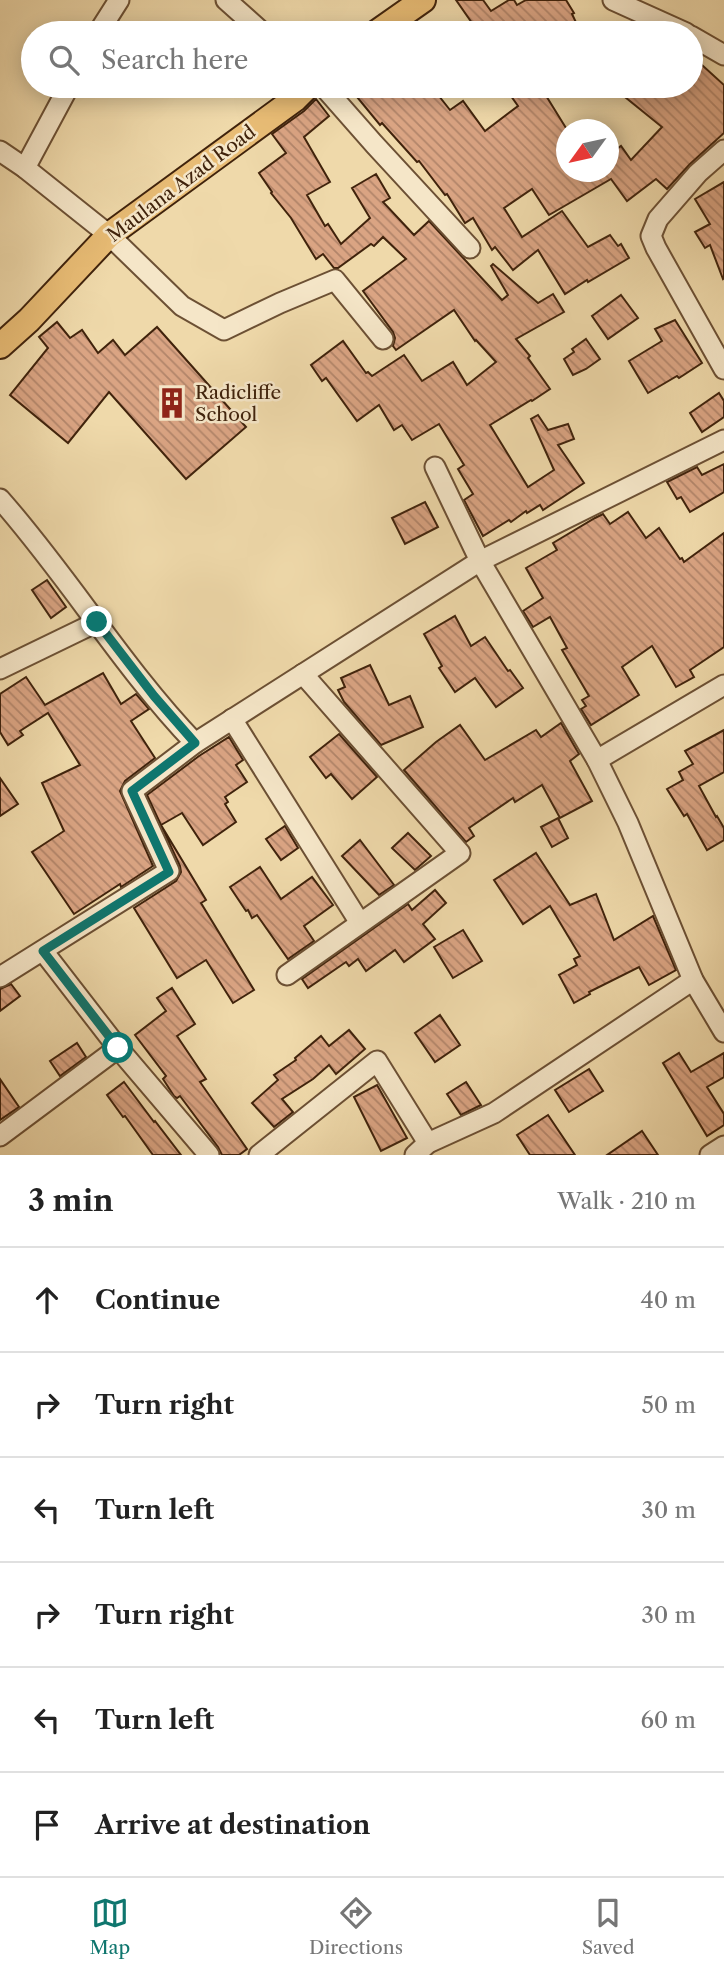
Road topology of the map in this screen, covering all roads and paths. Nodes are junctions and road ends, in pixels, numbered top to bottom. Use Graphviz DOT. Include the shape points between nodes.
graph roads {
  1 [pos="119,0"];
  2 [pos="226,0"];
  3 [pos="423,0"];
  4 [pos="614,0"];
  5 [pos="106,21"];
  6 [pos="250,21"];
  7 [pos="393,21"];
  8 [pos="660,21"];
  9 [pos="703,43"];
  10 [pos="724,55"];
  11 [pos="63,98"];
  12 [pos="296,98"];
  13 [pos="334,98"];
  14 [pos="724,150"];
  15 [pos="0,151"];
  16 [pos="25,168"];
  17 [pos="109,235"];
  18 [pos="470,248"];
  19 [pos="383,339"];
  20 [pos="0,346"];
  21 [pos="724,369"];
  22 [pos="724,440"];
  23 [pos="435,467"];
  24 [pos="0,499"];
  25 [pos="480,561"];
  26 [pos="97,622"];
  27 [pos="0,669"];
  28 [pos="303,674"];
  29 [pos="724,685"];
  30 [pos="232,719"];
  31 [pos="195,743"];
  32 [pos="597,760"];
  33 [pos="360,923"];
  34 [pos="43,951"];
  35 [pos="287,975"];
  36 [pos="0,977"];
  37 [pos="693,980"];
  38 [pos="724,1031"];
  39 [pos="118,1048"];
  40 [pos="0,1136"];
  41 [pos="724,1146"];
  42 [pos="422,1149"];
  43 [pos="209,1155"];
  44 [pos="259,1155"];
  45 [pos="710,1155"];
  1 -- 5 [label="street"];
  2 -- 6 [label="street"];
  3 -- 7 [label="main road"];
  4 -- 8 [label="street"];
  9 -- 10 [label="street"];
  11 -- 16 [label="street"];
  12 -- 17 [label="main road, Maulana Azad Road"];
  13 -- 18 [label="street"];
  14 -- 21 [label="street" via="658,219 651,236"];
  15 -- 16 [label="street"];
  16 -- 17 [label="street"];
  17 -- 19 [label="street" via="182,306 223,330 335,280"];
  17 -- 20 [label="main road, Maulana Azad Road"];
  22 -- 25 [label="street"];
  23 -- 25 [label="street"];
  24 -- 26 [label="street"];
  25 -- 28 [label="street"];
  25 -- 32 [label="street"];
  26 -- 27 [label="street"];
  26 -- 31 [label="street"];
  28 -- 30 [label="street"];
  28 -- 33 [label="street" via="460,853"];
  29 -- 32 [label="street"];
  30 -- 31 [label="street"];
  30 -- 33 [label="street"];
  31 -- 34 [label="street" via="132,791 169,872"];
  32 -- 37 [label="street"];
  33 -- 35 [label="street"];
  34 -- 36 [label="street"];
  34 -- 39 [label="street"];
  37 -- 38 [label="street"];
  37 -- 42 [label="street" via="495,1113"];
  39 -- 40 [label="street"];
  39 -- 43 [label="street"];
  41 -- 45 [label="street"];
  42 -- 44 [label="street" via="377,1061"];
}
